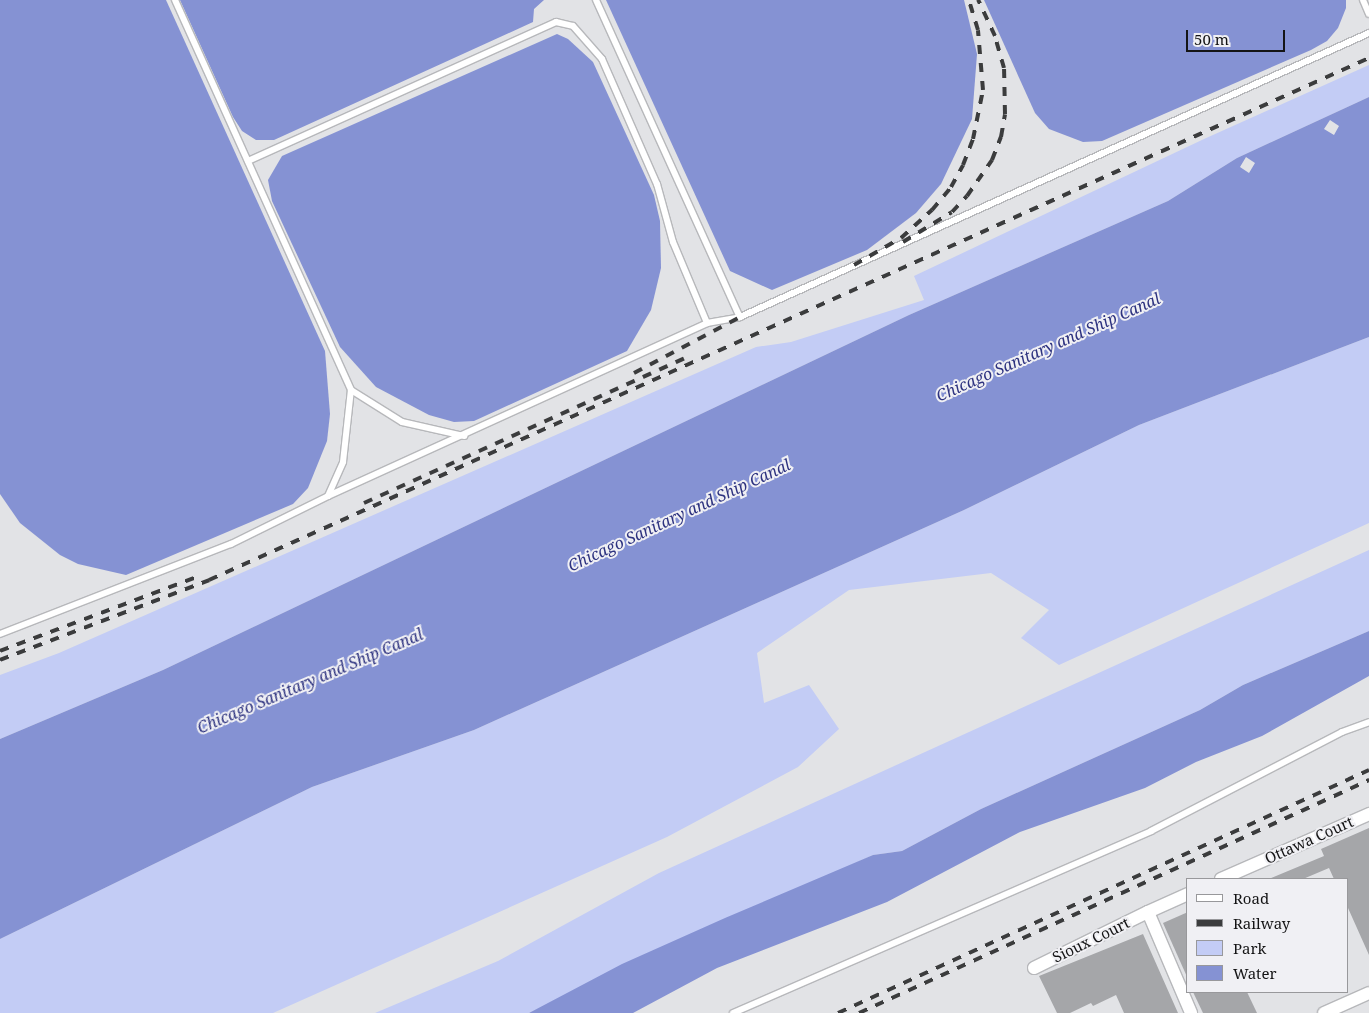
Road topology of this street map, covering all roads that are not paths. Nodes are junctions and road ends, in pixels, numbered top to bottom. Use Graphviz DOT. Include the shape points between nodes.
graph roads {
  1 [pos="175,0"];
  2 [pos="596,0"];
  3 [pos="1363,0"];
  4 [pos="1369,14"];
  5 [pos="1369,33"];
  6 [pos="248,161"];
  7 [pos="740,317"];
  8 [pos="707,323"];
  9 [pos="351,390"];
  10 [pos="465,436"];
  11 [pos="328,496"];
  12 [pos="0,634"];
  13 [pos="1369,722"];
  14 [pos="1369,814"];
  15 [pos="1223,878"];
  16 [pos="1186,895"];
  17 [pos="1148,912"];
  18 [pos="1034,968"];
  19 [pos="1369,993"];
  20 [pos="733,1013"];
  21 [pos="1191,1013"];
  22 [pos="1324,1013"];
  1 -- 6 [label="lane"];
  2 -- 7 [label="lane"];
  3 -- 4 [label="lane"];
  5 -- 7 [label="lane"];
  6 -- 8 [label="lane" via="556,22 573,26 602,59 657,184 672,242"];
  6 -- 9 [label="lane"];
  7 -- 8 [label="lane"];
  8 -- 10 [label="lane"];
  9 -- 10 [label="lane" via="402,422"];
  9 -- 11 [label="lane" via="343,462"];
  10 -- 11 [label="lane"];
  11 -- 12 [label="lane" via="231,544"];
  13 -- 20 [label="lane" via="1342,732 1151,831"];
  14 -- 15 [label="street, Ottawa Court"];
  16 -- 17 [label="street"];
  17 -- 18 [label="street, Sioux Court"];
  17 -- 21 [label="street"];
  19 -- 22 [label="street"];
}
